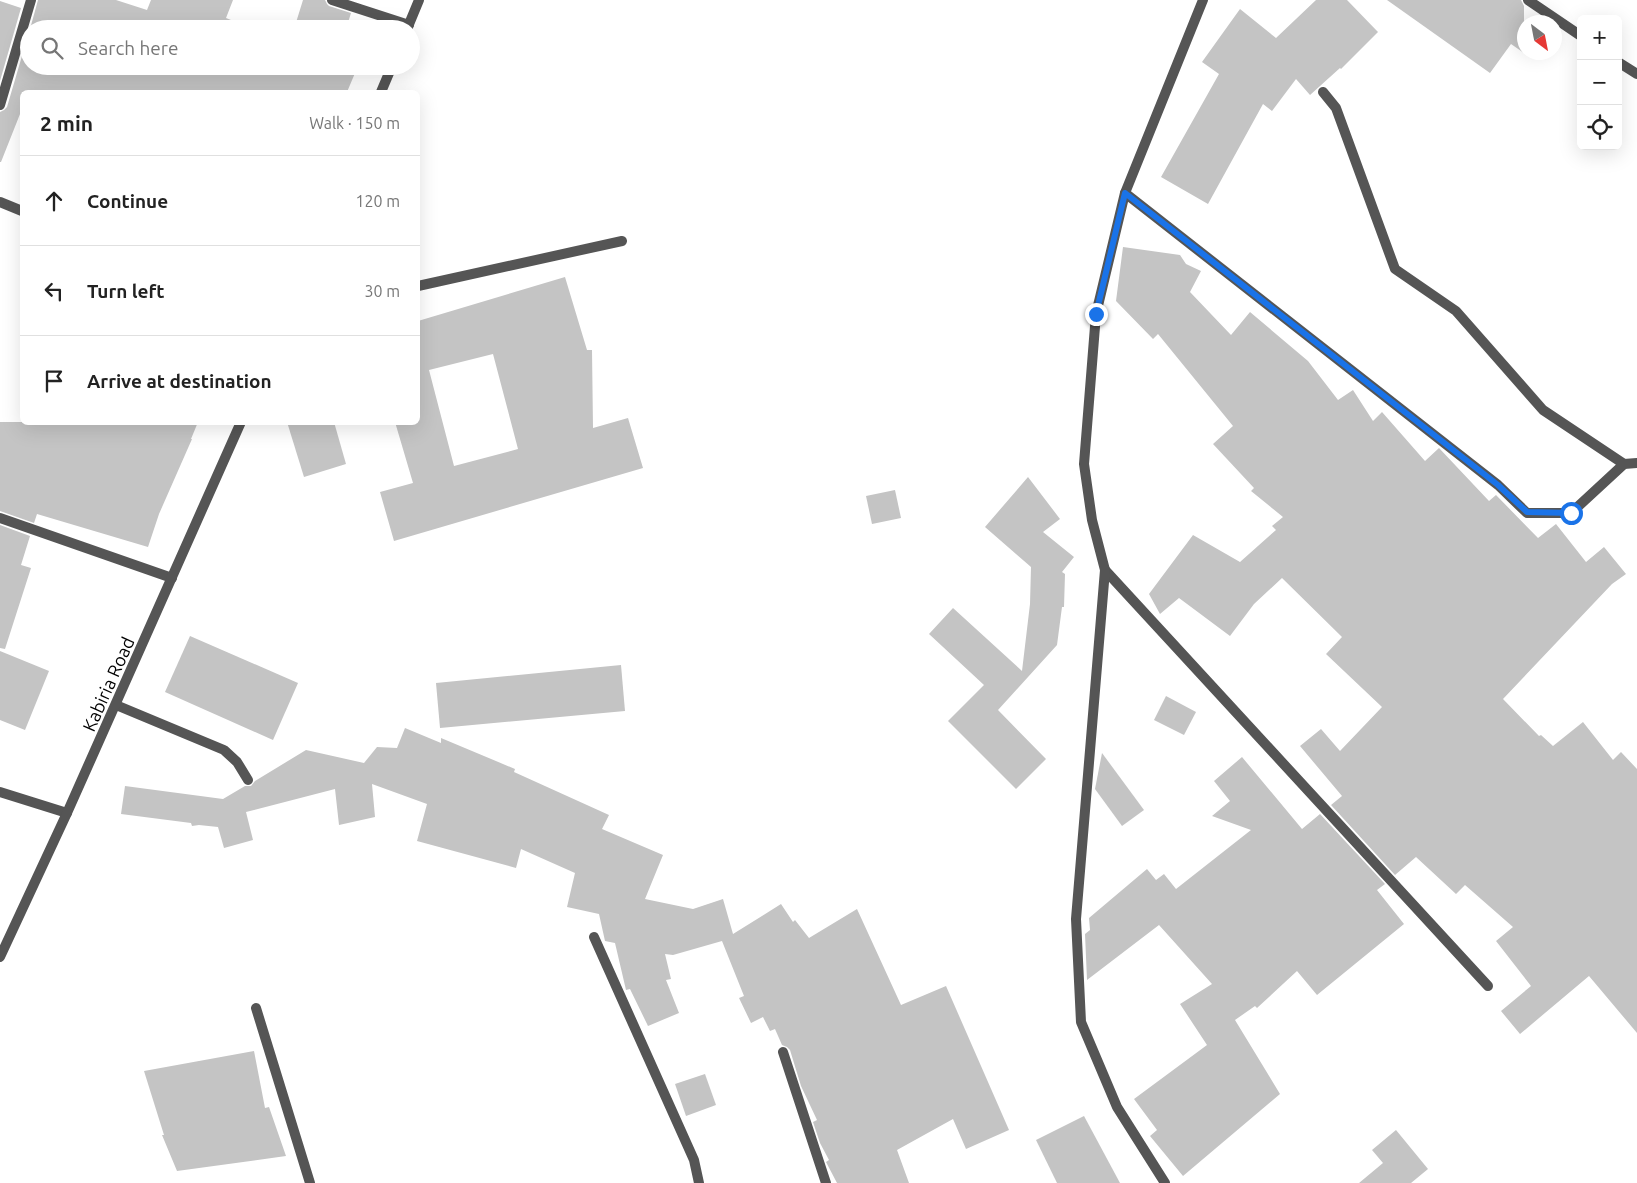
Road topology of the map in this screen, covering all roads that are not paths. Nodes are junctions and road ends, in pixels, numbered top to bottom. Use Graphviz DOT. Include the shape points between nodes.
graph roads {
  1 [pos="31,0"];
  2 [pos="332,0"];
  3 [pos="419,0"];
  4 [pos="1203,0"];
  5 [pos="1528,0"];
  6 [pos="25,20"];
  7 [pos="388,20"];
  8 [pos="411,20"];
  9 [pos="1577,33"];
  10 [pos="20,37"];
  11 [pos="1622,65"];
  12 [pos="1637,74"];
  13 [pos="388,75"];
  14 [pos="382,90"];
  15 [pos="1323,92"];
  16 [pos="0,105"];
  17 [pos="1125,193"];
  18 [pos="0,202"];
  19 [pos="20,210"];
  20 [pos="622,241"];
  21 [pos="420,286"];
  22 [pos="240,425"];
  23 [pos="1637,463"];
  24 [pos="1624,464"];
  25 [pos="0,518"];
  26 [pos="1105,570"];
  27 [pos="172,578"];
  28 [pos="116,706"];
  29 [pos="248,780"];
  30 [pos="0,792"];
  31 [pos="67,813"];
  32 [pos="594,937"];
  33 [pos="0,957"];
  34 [pos="1488,986"];
  35 [pos="256,1008"];
  36 [pos="782,1052"];
  37 [pos="310,1183"];
  38 [pos="699,1183"];
  39 [pos="826,1183"];
  40 [pos="1165,1183"];
  1 -- 6 [label="street"];
  2 -- 7 [label="street"];
  3 -- 8 [label="street"];
  4 -- 17 [label="street"];
  5 -- 9 [label="street"];
  10 -- 16 [label="street"];
  11 -- 12 [label="street"];
  13 -- 14 [label="street"];
  15 -- 24 [label="street" via="1336,108 1395,270 1456,312 1544,410"];
  17 -- 24 [label="street" via="1498,485 1527,512 1571,513"];
  17 -- 26 [label="street" via="1096,314 1084,464 1092,520"];
  18 -- 19 [label="street"];
  20 -- 21 [label="street"];
  22 -- 27 [label="street, Kabiria Road"];
  23 -- 24 [label="street"];
  25 -- 27 [label="street"];
  26 -- 34 [label="street"];
  26 -- 40 [label="street" via="1076,919 1080,1022 1117,1107"];
  27 -- 28 [label="street, Kabiria Road"];
  28 -- 29 [label="street" via="224,750 237,762"];
  28 -- 31 [label="street, Kabiria Road"];
  30 -- 31 [label="street"];
  31 -- 33 [label="street, Kabiria Road"];
  32 -- 38 [label="street" via="694,1160"];
  35 -- 37 [label="street"];
  36 -- 39 [label="street"];
}
